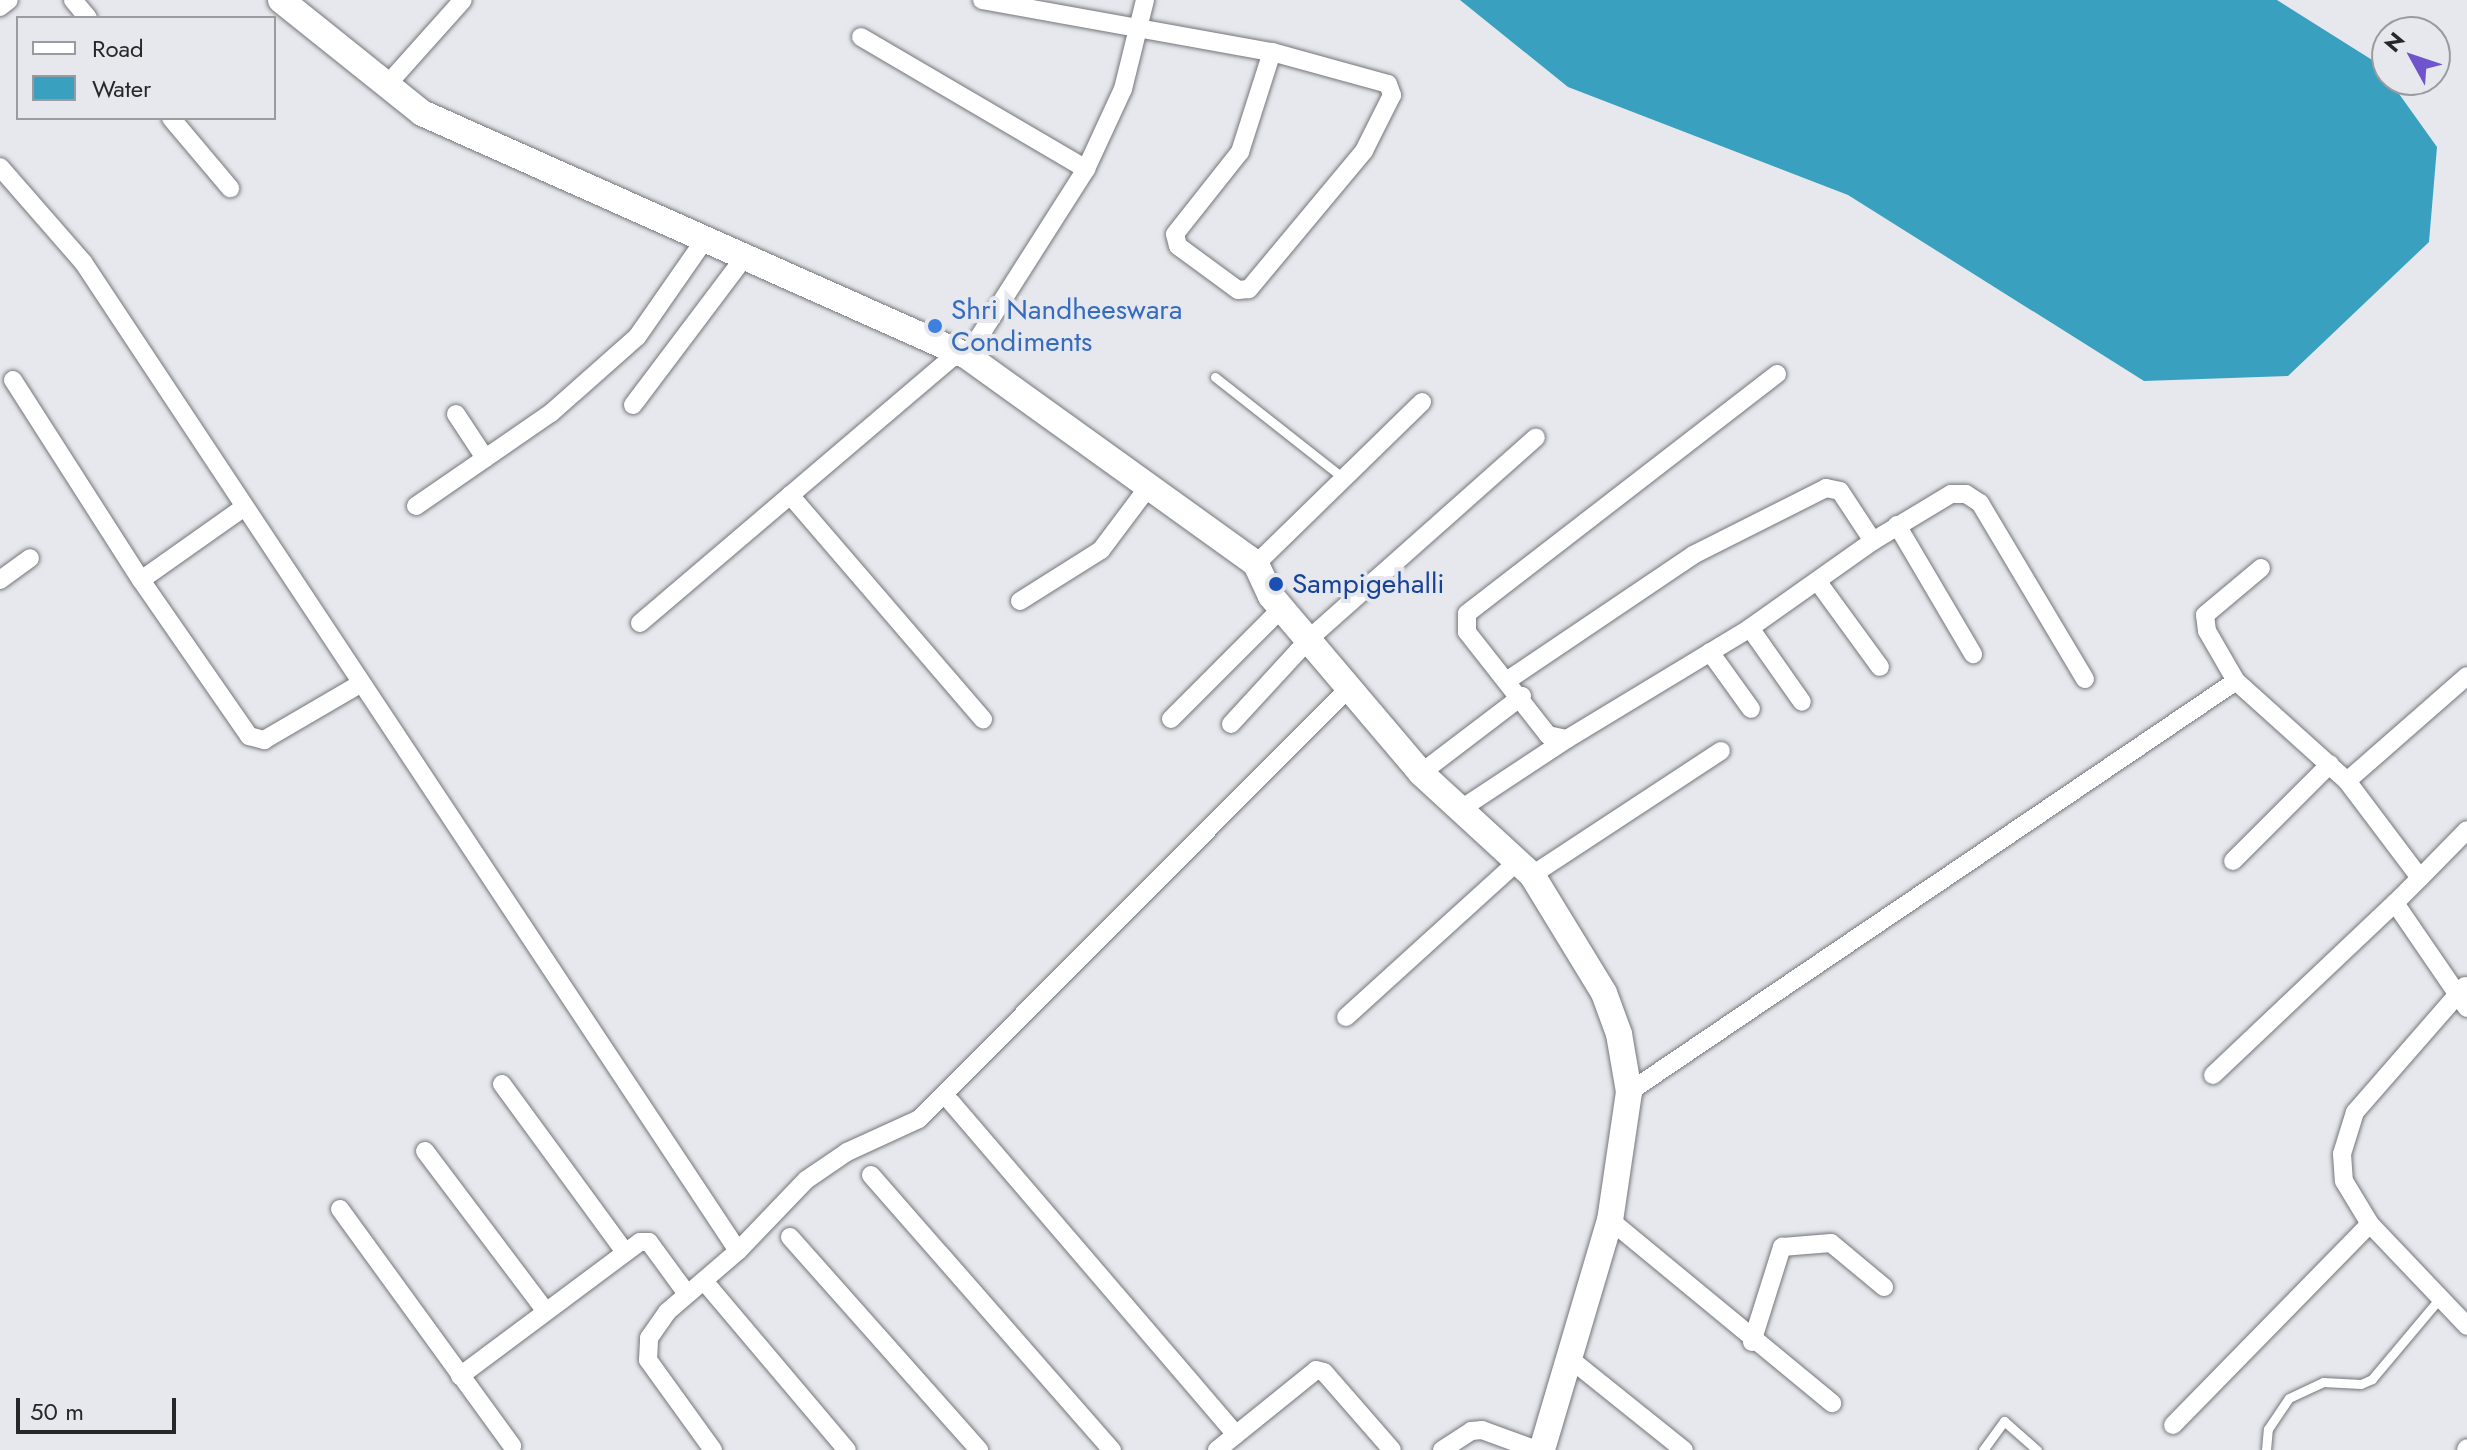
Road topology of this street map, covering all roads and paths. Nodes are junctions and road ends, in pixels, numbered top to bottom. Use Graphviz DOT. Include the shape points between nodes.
graph roads {
  1 [pos="9,0"];
  2 [pos="73,0"];
  3 [pos="281,0"];
  4 [pos="463,0"];
  5 [pos="982,0"];
  6 [pos="1145,0"];
  7 [pos="1042,6"];
  8 [pos="0,7"];
  9 [pos="86,16"];
  10 [pos="1140,30"];
  11 [pos="861,37"];
  12 [pos="1272,52"];
  13 [pos="386,86"];
  14 [pos="173,120"];
  15 [pos="0,167"];
  16 [pos="1086,169"];
  17 [pos="230,188"];
  18 [pos="705,239"];
  19 [pos="743,259"];
  20 [pos="963,354"];
  21 [pos="1777,374"];
  22 [pos="1215,377"];
  23 [pos="13,380"];
  24 [pos="1422,402"];
  25 [pos="633,405"];
  26 [pos="456,414"];
  27 [pos="1536,437"];
  28 [pos="485,458"];
  29 [pos="1342,477"];
  30 [pos="1149,486"];
  31 [pos="790,495"];
  32 [pos="416,506"];
  33 [pos="243,508"];
  34 [pos="1897,525"];
  35 [pos="1873,541"];
  36 [pos="30,558"];
  37 [pos="1256,564"];
  38 [pos="2261,568"];
  39 [pos="0,580"];
  40 [pos="141,580"];
  41 [pos="1818,582"];
  42 [pos="1020,601"];
  43 [pos="1282,608"];
  44 [pos="640,623"];
  45 [pos="1750,628"];
  46 [pos="1310,638"];
  47 [pos="1710,652"];
  48 [pos="1973,654"];
  49 [pos="1880,667"];
  50 [pos="2467,676"];
  51 [pos="2085,679"];
  52 [pos="1508,680"];
  53 [pos="2236,681"];
  54 [pos="360,684"];
  55 [pos="1349,688"];
  56 [pos="1522,696"];
  57 [pos="1802,702"];
  58 [pos="1751,709"];
  59 [pos="983,719"];
  60 [pos="1171,719"];
  61 [pos="1231,724"];
  62 [pos="1567,739"];
  63 [pos="1721,751"];
  64 [pos="2330,764"];
  65 [pos="1421,773"];
  66 [pos="2347,781"];
  67 [pos="1461,809"];
  68 [pos="2467,830"];
  69 [pos="2233,861"];
  70 [pos="1524,869"];
  71 [pos="2420,878"];
  72 [pos="2395,903"];
  73 [pos="2464,995"];
  74 [pos="1346,1017"];
  75 [pos="2213,1075"];
  76 [pos="502,1084"];
  77 [pos="1629,1092"];
  78 [pos="951,1102"];
  79 [pos="425,1151"];
  80 [pos="871,1175"];
  81 [pos="340,1209"];
  82 [pos="1610,1220"];
  83 [pos="2370,1224"];
  84 [pos="790,1237"];
  85 [pos="738,1251"];
  86 [pos="625,1252"];
  87 [pos="704,1281"];
  88 [pos="1884,1287"];
  89 [pos="687,1294"];
  90 [pos="2440,1298"];
  91 [pos="545,1310"];
  92 [pos="2467,1326"];
  93 [pos="1752,1342"];
  94 [pos="1569,1358"];
  95 [pos="460,1376"];
  96 [pos="1832,1403"];
  97 [pos="2173,1425"];
  98 [pos="1236,1434"];
  99 [pos="512,1446"];
  100 [pos="713,1450"];
  101 [pos="847,1450"];
  102 [pos="979,1450"];
  103 [pos="1112,1450"];
  104 [pos="1217,1450"];
  105 [pos="1392,1450"];
  106 [pos="1442,1450"];
  107 [pos="1539,1450"];
  108 [pos="1684,1450"];
  109 [pos="1983,1450"];
  110 [pos="2037,1450"];
  111 [pos="2266,1450"];
  1 -- 8 [label="street"];
  2 -- 9 [label="street"];
  3 -- 13 [label="street"];
  4 -- 13 [label="street"];
  5 -- 7 [label="street"];
  6 -- 10 [label="street"];
  7 -- 10 [label="street"];
  10 -- 12 [label="street"];
  10 -- 16 [label="street" via="1123,89"];
  11 -- 16 [label="street"];
  12 -- 12 [label="street" via="1240,152 1175,234 1178,246 1238,290 1249,289 1364,151 1392,95 1388,84"];
  13 -- 18 [label="street" via="422,113"];
  14 -- 17 [label="street"];
  15 -- 33 [label="street" via="83,262"];
  16 -- 20 [label="street"];
  18 -- 19 [label="street"];
  18 -- 28 [label="street" via="637,337 551,413"];
  19 -- 20 [label="street"];
  19 -- 25 [label="street"];
  20 -- 30 [label="street"];
  20 -- 31 [label="street"];
  21 -- 52 [label="street" via="1467,614 1467,632"];
  22 -- 29 [label="lane"];
  23 -- 40 [label="street"];
  24 -- 29 [label="street"];
  26 -- 28 [label="street"];
  27 -- 46 [label="street"];
  28 -- 32 [label="street"];
  29 -- 37 [label="street"];
  30 -- 37 [label="street"];
  30 -- 42 [label="street" via="1101,550"];
  31 -- 44 [label="street"];
  31 -- 59 [label="street"];
  33 -- 40 [label="street"];
  33 -- 54 [label="street"];
  34 -- 35 [label="street"];
  34 -- 48 [label="street"];
  34 -- 51 [label="street" via="1951,494 1966,494 1980,503"];
  35 -- 41 [label="street"];
  35 -- 52 [label="street" via="1840,491 1826,488 1693,555"];
  36 -- 39 [label="street"];
  37 -- 43 [label="street"];
  38 -- 53 [label="street" via="2205,615 2207,631"];
  40 -- 54 [label="street" via="249,736 264,740"];
  41 -- 45 [label="street"];
  41 -- 49 [label="street"];
  43 -- 46 [label="street"];
  43 -- 60 [label="street"];
  45 -- 47 [label="street"];
  45 -- 57 [label="street"];
  46 -- 55 [label="street"];
  46 -- 61 [label="street"];
  47 -- 58 [label="street"];
  47 -- 62 [label="street"];
  50 -- 66 [label="street"];
  52 -- 56 [label="street"];
  53 -- 64 [label="street"];
  53 -- 77 [label="street"];
  54 -- 85 [label="street"];
  55 -- 65 [label="street"];
  55 -- 85 [label="street" via="919,1119 826,1165"];
  56 -- 62 [label="street" via="1548,735"];
  56 -- 65 [label="street"];
  62 -- 67 [label="street"];
  63 -- 70 [label="street"];
  64 -- 66 [label="street"];
  64 -- 69 [label="street"];
  65 -- 67 [label="street"];
  66 -- 71 [label="street"];
  67 -- 70 [label="street"];
  68 -- 71 [label="street"];
  70 -- 74 [label="street"];
  70 -- 77 [label="street" via="1604,993 1619,1034"];
  71 -- 72 [label="street"];
  72 -- 73 [label="street"];
  72 -- 75 [label="street"];
  73 -- 83 [label="street" via="2355,1112 2342,1154 2344,1181"];
  76 -- 86 [label="street"];
  77 -- 82 [label="street"];
  78 -- 98 [label="street"];
  79 -- 91 [label="street"];
  80 -- 103 [label="street"];
  81 -- 95 [label="street"];
  82 -- 93 [label="street"];
  82 -- 94 [label="street"];
  83 -- 90 [label="street"];
  83 -- 97 [label="street"];
  84 -- 102 [label="street"];
  85 -- 87 [label="street"];
  86 -- 89 [label="street" via="649,1242"];
  86 -- 91 [label="street"];
  87 -- 89 [label="street"];
  87 -- 101 [label="street"];
  88 -- 93 [label="street" via="1831,1243 1782,1247"];
  89 -- 100 [label="street" via="649,1338 648,1360"];
  90 -- 92 [label="street"];
  90 -- 111 [label="lane" via="2372,1379 2361,1384 2323,1382 2289,1398 2268,1429"];
  91 -- 95 [label="street"];
  93 -- 96 [label="street"];
  94 -- 107 [label="street"];
  94 -- 108 [label="street"];
  95 -- 99 [label="street"];
  98 -- 104 [label="street"];
  98 -- 105 [label="street" via="1316,1370 1324,1372"];
  106 -- 107 [label="street" via="1471,1431 1482,1430"];
  109 -- 110 [label="lane" via="2004,1421"];
}
